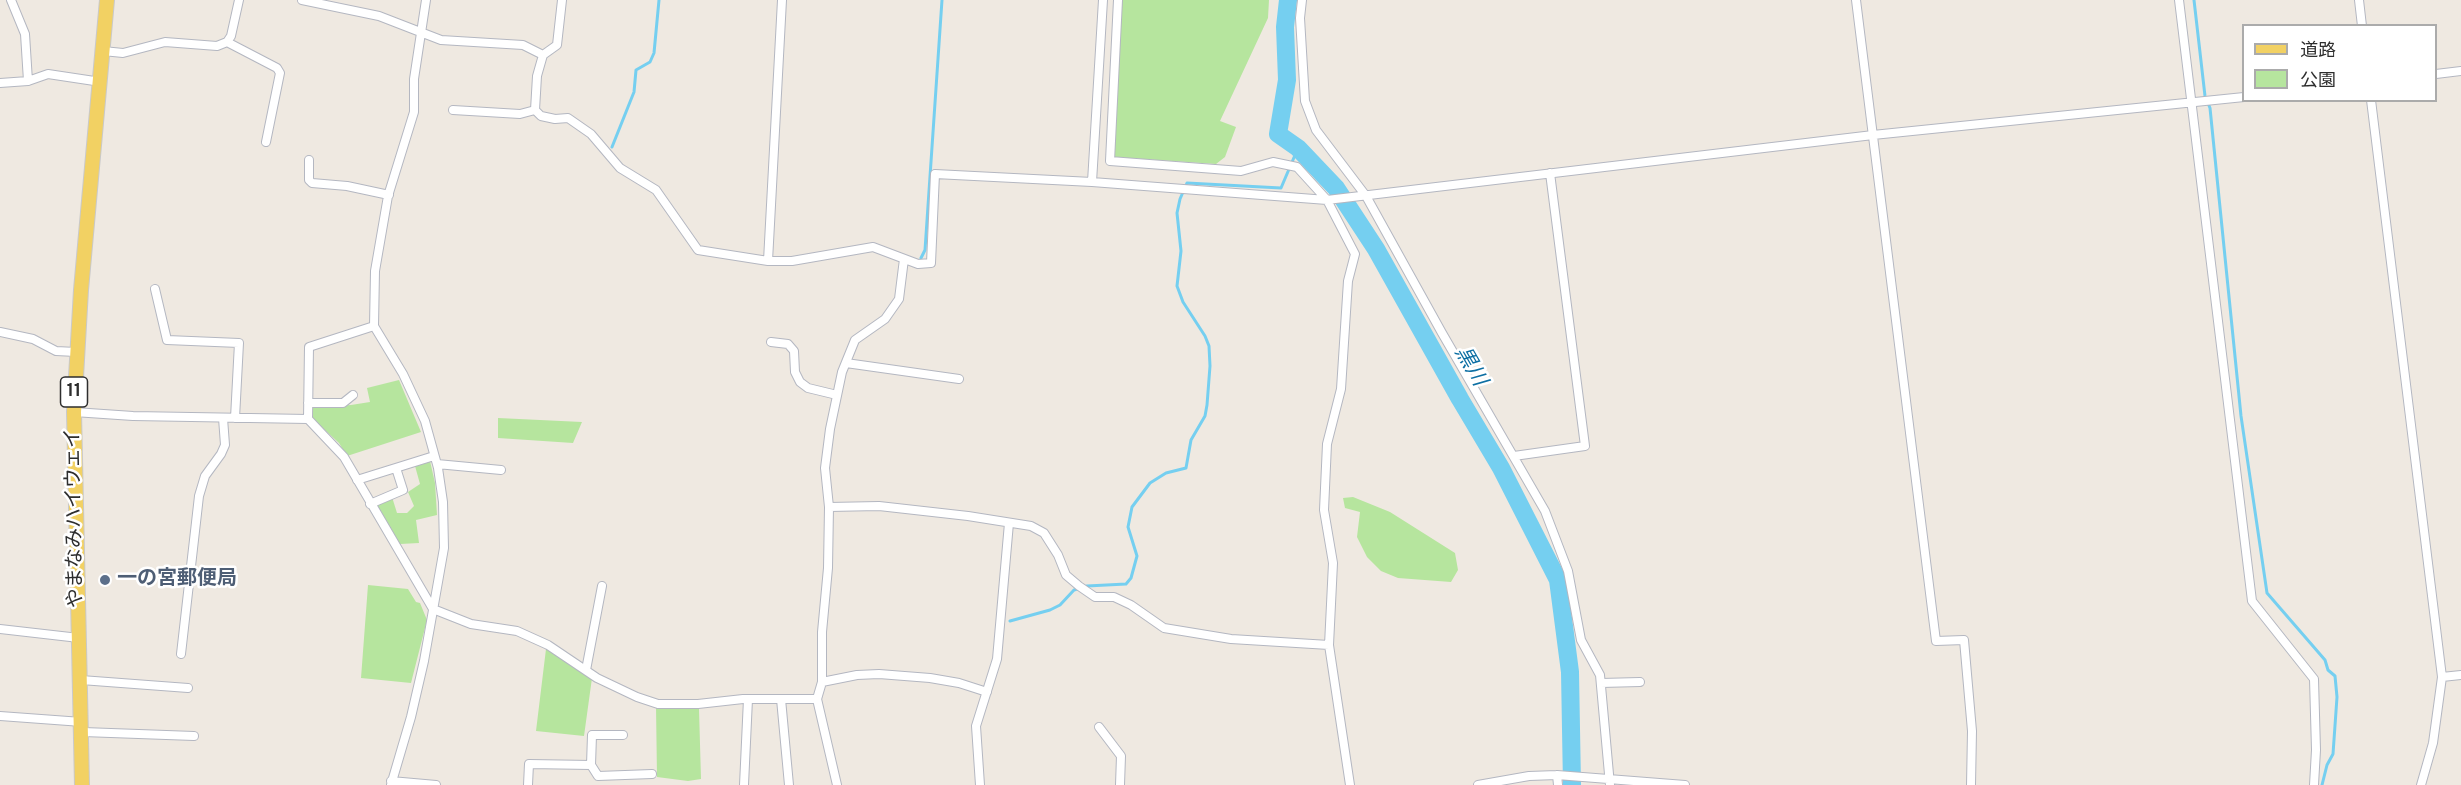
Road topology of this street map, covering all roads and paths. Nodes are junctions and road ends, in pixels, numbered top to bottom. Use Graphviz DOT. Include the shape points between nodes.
graph roads {
  1 [pos="11,0"];
  2 [pos="107,0"];
  3 [pos="239,0"];
  4 [pos="302,0"];
  5 [pos="426,0"];
  6 [pos="562,0"];
  7 [pos="782,0"];
  8 [pos="1103,0"];
  9 [pos="1118,0"];
  10 [pos="1302,0"];
  11 [pos="1856,0"];
  12 [pos="2179,0"];
  13 [pos="2359,0"];
  14 [pos="2362,24"];
  15 [pos="420,31"];
  16 [pos="226,42"];
  17 [pos="104,51"];
  18 [pos="543,55"];
  19 [pos="2461,71"];
  20 [pos="2437,74"];
  21 [pos="28,81"];
  22 [pos="101,82"];
  23 [pos="0,83"];
  24 [pos="2242,97"];
  25 [pos="2371,102"];
  26 [pos="2192,104"];
  27 [pos="453,110"];
  28 [pos="536,110"];
  29 [pos="1873,135"];
  30 [pos="266,142"];
  31 [pos="309,160"];
  32 [pos="1550,173"];
  33 [pos="1092,182"];
  34 [pos="389,195"];
  35 [pos="1366,196"];
  36 [pos="1327,200"];
  37 [pos="904,259"];
  38 [pos="768,261"];
  39 [pos="155,289"];
  40 [pos="375,326"];
  41 [pos="0,332"];
  42 [pos="771,342"];
  43 [pos="76,352"];
  44 [pos="846,363"];
  45 [pos="959,379"];
  46 [pos="353,395"];
  47 [pos="837,395"];
  48 [pos="308,403"];
  49 [pos="74,412"];
  50 [pos="223,417"];
  51 [pos="235,418"];
  52 [pos="308,419"];
  53 [pos="1514,456"];
  54 [pos="436,460"];
  55 [pos="396,468"];
  56 [pos="501,470"];
  57 [pos="357,480"];
  58 [pos="370,504"];
  59 [pos="829,507"];
  60 [pos="1009,523"];
  61 [pos="602,586"];
  62 [pos="433,609"];
  63 [pos="0,629"];
  64 [pos="80,638"];
  65 [pos="1329,645"];
  66 [pos="182,654"];
  67 [pos="586,670"];
  68 [pos="1630,672"];
  69 [pos="2461,675"];
  70 [pos="2442,677"];
  71 [pos="81,680"];
  72 [pos="822,682"];
  73 [pos="1601,683"];
  74 [pos="188,688"];
  75 [pos="987,692"];
  76 [pos="748,699"];
  77 [pos="781,699"];
  78 [pos="818,699"];
  79 [pos="0,716"];
  80 [pos="82,727"];
  81 [pos="1099,727"];
  82 [pos="623,735"];
  83 [pos="194,736"];
  84 [pos="591,765"];
  85 [pos="652,774"];
  86 [pos="1557,775"];
  87 [pos="1609,781"];
  88 [pos="391,783"];
  89 [pos="82,785"];
  90 [pos="436,785"];
  91 [pos="528,785"];
  92 [pos="744,785"];
  93 [pos="789,785"];
  94 [pos="837,785"];
  95 [pos="980,785"];
  96 [pos="1120,785"];
  97 [pos="1350,785"];
  98 [pos="1478,785"];
  99 [pos="1558,785"];
  100 [pos="1685,785"];
  101 [pos="1971,785"];
  102 [pos="2314,785"];
  103 [pos="2421,785"];
  1 -- 21 [label="street" via="25,34"];
  2 -- 17 [label="main road, やまなみハイウェイ / 11"];
  3 -- 16 [label="street" via="231,36"];
  4 -- 15 [label="street" via="379,16"];
  5 -- 15 [label="street"];
  6 -- 18 [label="street" via="557,45"];
  7 -- 38 [label="street"];
  8 -- 33 [label="street"];
  9 -- 36 [label="street" via="1110,161 1241,171 1273,162 1297,167"];
  10 -- 35 [label="street" via="1305,101 1316,130"];
  11 -- 29 [label="street"];
  12 -- 26 [label="street"];
  13 -- 14 [label="street"];
  15 -- 18 [label="street" via="441,40 523,45"];
  15 -- 34 [label="street" via="414,112"];
  16 -- 17 [label="street" via="217,46 165,42 123,52"];
  16 -- 30 [label="street" via="280,73"];
  17 -- 22 [label="main road, やまなみハイウェイ / 11"];
  18 -- 28 [label="street" via="537,76"];
  19 -- 20 [label="street"];
  21 -- 22 [label="street" via="48,74"];
  21 -- 23 [label="street"];
  22 -- 43 [label="main road, やまなみハイウェイ / 11"];
  24 -- 26 [label="street"];
  25 -- 70 [label="street"];
  26 -- 29 [label="street"];
  26 -- 102 [label="street" via="2252,601 2314,678"];
  27 -- 28 [label="street" via="520,114"];
  28 -- 38 [label="street" via="541,116 568,118 591,134 620,168 656,190 698,250"];
  29 -- 32 [label="street"];
  29 -- 101 [label="street" via="1936,641 1964,640 1972,731"];
  31 -- 34 [label="street" via="312,183"];
  32 -- 35 [label="street"];
  32 -- 53 [label="street" via="1585,446"];
  33 -- 36 [label="street"];
  33 -- 37 [label="street" via="935,174 931,263"];
  34 -- 40 [label="street" via="375,271"];
  35 -- 36 [label="street"];
  35 -- 53 [label="street"];
  36 -- 65 [label="street" via="1355,254 1348,281 1341,389 1327,444 1324,510 1333,563"];
  37 -- 38 [label="street" via="873,247 792,261"];
  37 -- 44 [label="street" via="899,299 885,319 855,340"];
  39 -- 51 [label="street" via="167,340 239,343"];
  40 -- 48 [label="street" via="309,347"];
  40 -- 54 [label="street" via="425,421"];
  41 -- 43 [label="street" via="33,339 56,351"];
  42 -- 47 [label="street" via="788,344 794,351 795,372 800,382 808,388"];
  43 -- 49 [label="main road, やまなみハイウェイ / 11"];
  44 -- 45 [label="street"];
  44 -- 47 [label="street"];
  46 -- 48 [label="street" via="343,403"];
  47 -- 59 [label="street" via="825,468"];
  48 -- 52 [label="street"];
  49 -- 50 [label="street"];
  49 -- 64 [label="main road, やまなみハイウェイ / 11"];
  50 -- 51 [label="street"];
  50 -- 66 [label="street" via="225,445 205,476 199,496"];
  51 -- 52 [label="street"];
  52 -- 57 [label="street" via="344,457"];
  53 -- 73 [label="street" via="1545,511 1568,571 1581,640"];
  54 -- 55 [label="street"];
  54 -- 56 [label="street"];
  54 -- 62 [label="street" via="443,502 444,548"];
  55 -- 57 [label="street"];
  55 -- 58 [label="street" via="403,490"];
  57 -- 58 [label="street"];
  58 -- 62 [label="street"];
  59 -- 60 [label="street" via="879,506"];
  59 -- 72 [label="street"];
  60 -- 65 [label="street" via="1031,526 1044,533 1066,574 1095,597 1114,597 1164,628 1231,639"];
  60 -- 75 [label="street" via="997,659"];
  61 -- 67 [label="street"];
  62 -- 67 [label="street" via="471,624 517,632 549,645"];
  62 -- 88 [label="street" via="411,717"];
  63 -- 64 [label="street"];
  64 -- 71 [label="main road, やまなみハイウェイ / 11"];
  65 -- 97 [label="street"];
  67 -- 76 [label="street" via="658,704"];
  68 -- 73 [label="street" via="1636,682"];
  69 -- 70 [label="street"];
  70 -- 103 [label="street" via="2433,743"];
  71 -- 74 [label="street"];
  71 -- 80 [label="main road, やまなみハイウェイ / 11"];
  72 -- 75 [label="street" via="879,674 930,678"];
  72 -- 78 [label="street"];
  73 -- 87 [label="street"];
  75 -- 95 [label="street" via="976,726"];
  76 -- 77 [label="street"];
  76 -- 92 [label="street"];
  77 -- 78 [label="street"];
  77 -- 93 [label="street"];
  78 -- 94 [label="street"];
  79 -- 80 [label="street"];
  80 -- 83 [label="street"];
  80 -- 89 [label="main road, やまなみハイウェイ / 11"];
  81 -- 96 [label="street" via="1121,756"];
  82 -- 84 [label="street" via="592,735"];
  84 -- 85 [label="street" via="598,776"];
  84 -- 91 [label="street" via="529,764"];
  86 -- 87 [label="street"];
  86 -- 98 [label="street"];
  86 -- 99 [label="street"];
  87 -- 100 [label="street"];
  88 -- 90 [label="street"];
}
